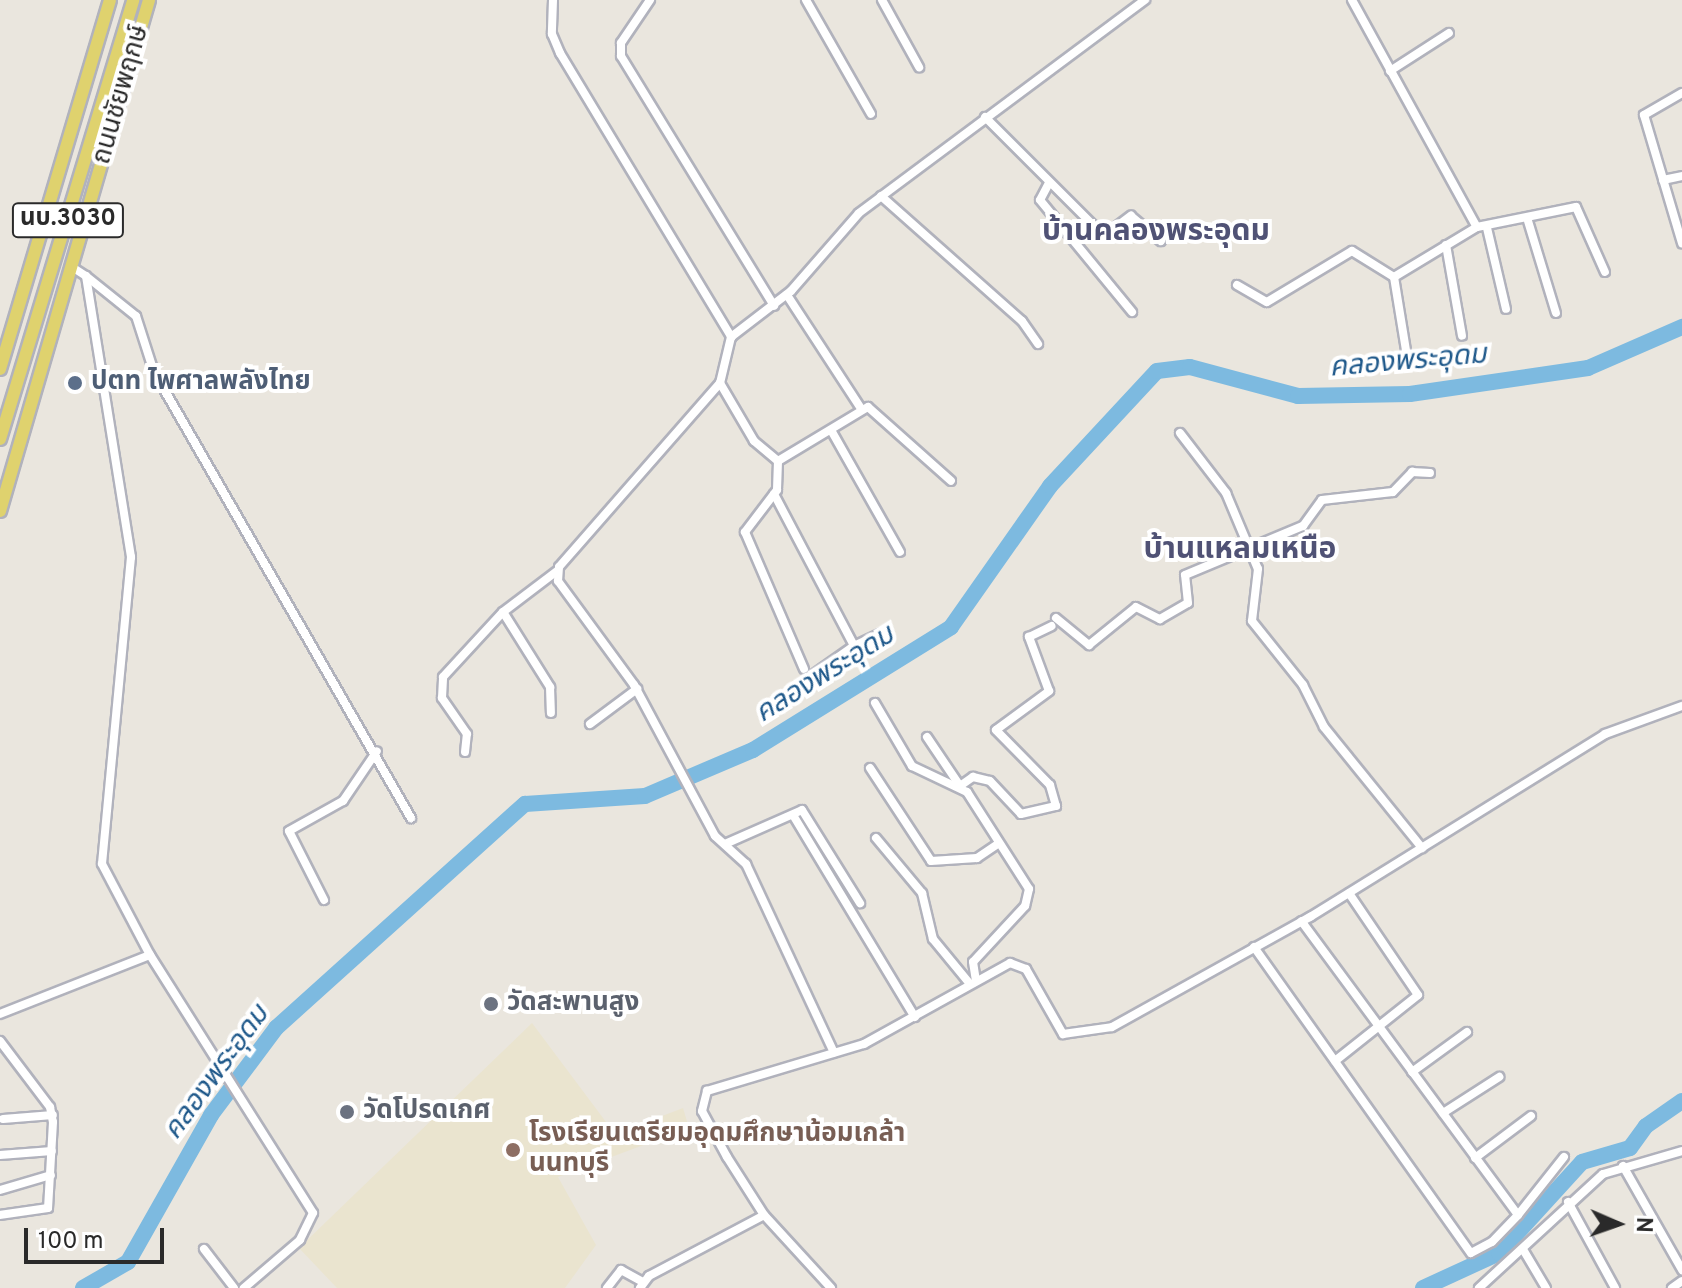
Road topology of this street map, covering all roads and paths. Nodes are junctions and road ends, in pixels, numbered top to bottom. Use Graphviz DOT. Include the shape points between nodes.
graph roads {
  1 [pos="110,0"];
  2 [pos="133,0"];
  3 [pos="149,0"];
  4 [pos="553,0"];
  5 [pos="650,0"];
  6 [pos="806,0"];
  7 [pos="882,0"];
  8 [pos="1145,0"];
  9 [pos="1352,0"];
  10 [pos="1449,33"];
  11 [pos="919,67"];
  12 [pos="1390,71"];
  13 [pos="1682,93"];
  14 [pos="871,114"];
  15 [pos="985,117"];
  16 [pos="1682,176"];
  17 [pos="1663,180"];
  18 [pos="1049,183"];
  19 [pos="881,196"];
  20 [pos="1528,221"];
  21 [pos="1679,221"];
  22 [pos="1482,228"];
  23 [pos="1161,241"];
  24 [pos="1682,243"];
  25 [pos="1446,245"];
  26 [pos="72,267"];
  27 [pos="1605,272"];
  28 [pos="86,276"];
  29 [pos="1394,277"];
  30 [pos="1237,285"];
  31 [pos="787,295"];
  32 [pos="774,306"];
  33 [pos="1506,309"];
  34 [pos="1132,312"];
  35 [pos="1556,313"];
  36 [pos="1462,336"];
  37 [pos="731,337"];
  38 [pos="1038,344"];
  39 [pos="1406,350"];
  40 [pos="0,369"];
  41 [pos="720,383"];
  42 [pos="860,407"];
  43 [pos="831,430"];
  44 [pos="1180,433"];
  45 [pos="0,439"];
  46 [pos="14,445"];
  47 [pos="778,461"];
  48 [pos="1430,473"];
  49 [pos="0,479"];
  50 [pos="951,481"];
  51 [pos="774,494"];
  52 [pos="0,511"];
  53 [pos="900,552"];
  54 [pos="1250,555"];
  55 [pos="557,571"];
  56 [pos="503,612"];
  57 [pos="880,634"];
  58 [pos="854,646"];
  59 [pos="804,669"];
  60 [pos="814,674"];
  61 [pos="637,689"];
  62 [pos="875,703"];
  63 [pos="1682,706"];
  64 [pos="551,713"];
  65 [pos="590,724"];
  66 [pos="927,737"];
  67 [pos="377,751"];
  68 [pos="465,752"];
  69 [pos="870,768"];
  70 [pos="960,786"];
  71 [pos="793,815"];
  72 [pos="411,818"];
  73 [pos="876,838"];
  74 [pos="725,844"];
  75 [pos="998,844"];
  76 [pos="1422,848"];
  77 [pos="1349,893"];
  78 [pos="324,900"];
  79 [pos="860,903"];
  80 [pos="1301,921"];
  81 [pos="1254,947"];
  82 [pos="150,955"];
  83 [pos="973,982"];
  84 [pos="0,1014"];
  85 [pos="915,1017"];
  86 [pos="1378,1026"];
  87 [pos="1467,1032"];
  88 [pos="0,1041"];
  89 [pos="834,1053"];
  90 [pos="1335,1061"];
  91 [pos="1412,1072"];
  92 [pos="1499,1077"];
  93 [pos="1443,1113"];
  94 [pos="53,1115"];
  95 [pos="1531,1116"];
  96 [pos="3,1119"];
  97 [pos="52,1151"];
  98 [pos="1682,1151"];
  99 [pos="0,1155"];
  100 [pos="1564,1157"];
  101 [pos="1475,1158"];
  102 [pos="1623,1166"];
  103 [pos="51,1175"];
  104 [pos="0,1190"];
  105 [pos="1568,1202"];
  106 [pos="0,1215"];
  107 [pos="764,1215"];
  108 [pos="1518,1215"];
  109 [pos="204,1249"];
  110 [pos="1524,1251"];
  111 [pos="1682,1270"];
  112 [pos="1682,1281"];
  113 [pos="641,1285"];
  114 [pos="234,1288"];
  115 [pos="244,1288"];
  116 [pos="607,1288"];
  117 [pos="831,1288"];
  118 [pos="1479,1288"];
  119 [pos="1546,1288"];
  120 [pos="1615,1288"];
  121 [pos="1672,1288"];
  1 -- 40 [label="main road, ถนนชัยพฤกษ์"];
  2 -- 45 [label="main road, ถนนชัยพฤกษ์ / นบ.3030"];
  3 -- 26 [label="main road, ถนนชัยพฤกษ์"];
  4 -- 37 [label="street" via="552,34 560,53"];
  5 -- 32 [label="street" via="621,43 621,56"];
  6 -- 14 [label="street"];
  7 -- 11 [label="street"];
  8 -- 15 [label="street"];
  9 -- 12 [label="street"];
  10 -- 12 [label="street"];
  12 -- 22 [label="street"];
  13 -- 17 [label="street" via="1644,115"];
  15 -- 18 [label="street"];
  15 -- 19 [label="street"];
  16 -- 17 [label="street"];
  17 -- 21 [label="street"];
  18 -- 23 [label="street" via="1104,236 1128,215"];
  18 -- 34 [label="street" via="1040,200"];
  19 -- 31 [label="street"];
  19 -- 38 [label="street" via="1022,321"];
  20 -- 22 [label="street"];
  20 -- 27 [label="street" via="1579,208"];
  20 -- 35 [label="street"];
  21 -- 24 [label="street"];
  22 -- 25 [label="street"];
  22 -- 33 [label="street"];
  25 -- 29 [label="street"];
  25 -- 36 [label="street"];
  26 -- 28 [label="street"];
  26 -- 46 [label="main road, ถนนชัยพฤกษ์"];
  28 -- 67 [label="street" via="136,316 154,372"];
  28 -- 82 [label="street" via="131,557 102,864"];
  29 -- 30 [label="street" via="1352,251 1267,302"];
  29 -- 39 [label="street"];
  31 -- 32 [label="street"];
  31 -- 42 [label="street"];
  32 -- 37 [label="street"];
  37 -- 41 [label="street"];
  41 -- 47 [label="street" via="754,441"];
  41 -- 55 [label="street"];
  42 -- 43 [label="street"];
  42 -- 50 [label="street" via="884,416"];
  43 -- 47 [label="street"];
  43 -- 53 [label="street"];
  44 -- 54 [label="street" via="1226,493"];
  46 -- 49 [label="main road"];
  46 -- 52 [label="main road, ถนนชัยพฤกษ์"];
  47 -- 51 [label="street"];
  48 -- 54 [label="street" via="1412,472 1393,492 1322,500 1303,526"];
  51 -- 58 [label="street"];
  51 -- 59 [label="street" via="745,532"];
  54 -- 70 [label="street" via="1185,575 1184,606 1153,620 1136,607 1093,644 1054,622 1029,637 1049,691 996,730 1050,785 1056,806 1021,814 990,781 973,777"];
  54 -- 76 [label="street" via="1261,582 1250,601 1252,621 1303,685 1324,727"];
  55 -- 56 [label="street"];
  55 -- 61 [label="street" via="562,591"];
  56 -- 64 [label="street" via="550,687"];
  56 -- 68 [label="street" via="439,687 467,734"];
  57 -- 58 [label="street"];
  58 -- 60 [label="street"];
  61 -- 65 [label="street"];
  61 -- 74 [label="street" via="700,810"];
  62 -- 70 [label="street" via="912,766"];
  63 -- 76 [label="street" via="1605,734"];
  66 -- 70 [label="street"];
  67 -- 72 [label="street"];
  67 -- 78 [label="street" via="343,801 289,831"];
  69 -- 75 [label="street" via="931,861 977,858"];
  70 -- 75 [label="street"];
  71 -- 74 [label="street"];
  71 -- 79 [label="street" via="805,812"];
  71 -- 85 [label="street"];
  73 -- 83 [label="street" via="922,893 933,939"];
  74 -- 89 [label="street" via="746,864"];
  75 -- 83 [label="street" via="1030,893 973,962"];
  76 -- 77 [label="street"];
  77 -- 80 [label="street"];
  77 -- 86 [label="street" via="1418,995"];
  80 -- 81 [label="street"];
  80 -- 86 [label="street"];
  81 -- 83 [label="street" via="1112,1027 1081,1035 1063,1034 1049,1021 1026,969 1010,963"];
  81 -- 90 [label="street"];
  82 -- 84 [label="street"];
  82 -- 115 [label="street" via="309,1199 313,1222"];
  83 -- 85 [label="street"];
  85 -- 89 [label="street"];
  86 -- 90 [label="street"];
  86 -- 91 [label="street"];
  87 -- 91 [label="street"];
  88 -- 94 [label="street"];
  89 -- 107 [label="street" via="757,1070 707,1091 700,1102"];
  90 -- 108 [label="street" via="1471,1253"];
  91 -- 93 [label="street"];
  92 -- 93 [label="street"];
  93 -- 101 [label="street"];
  94 -- 96 [label="street"];
  94 -- 97 [label="street"];
  95 -- 101 [label="street"];
  97 -- 99 [label="street"];
  97 -- 103 [label="street"];
  98 -- 102 [label="street"];
  100 -- 108 [label="street"];
  101 -- 108 [label="street"];
  102 -- 105 [label="street"];
  102 -- 111 [label="street"];
  103 -- 104 [label="street"];
  103 -- 106 [label="street" via="50,1203 42,1213"];
  105 -- 110 [label="street"];
  105 -- 120 [label="street"];
  107 -- 113 [label="street"];
  107 -- 117 [label="street"];
  109 -- 114 [label="street"];
  110 -- 118 [label="street"];
  110 -- 119 [label="street"];
  112 -- 121 [label="street"];
  113 -- 116 [label="street" via="621,1270"];
}
